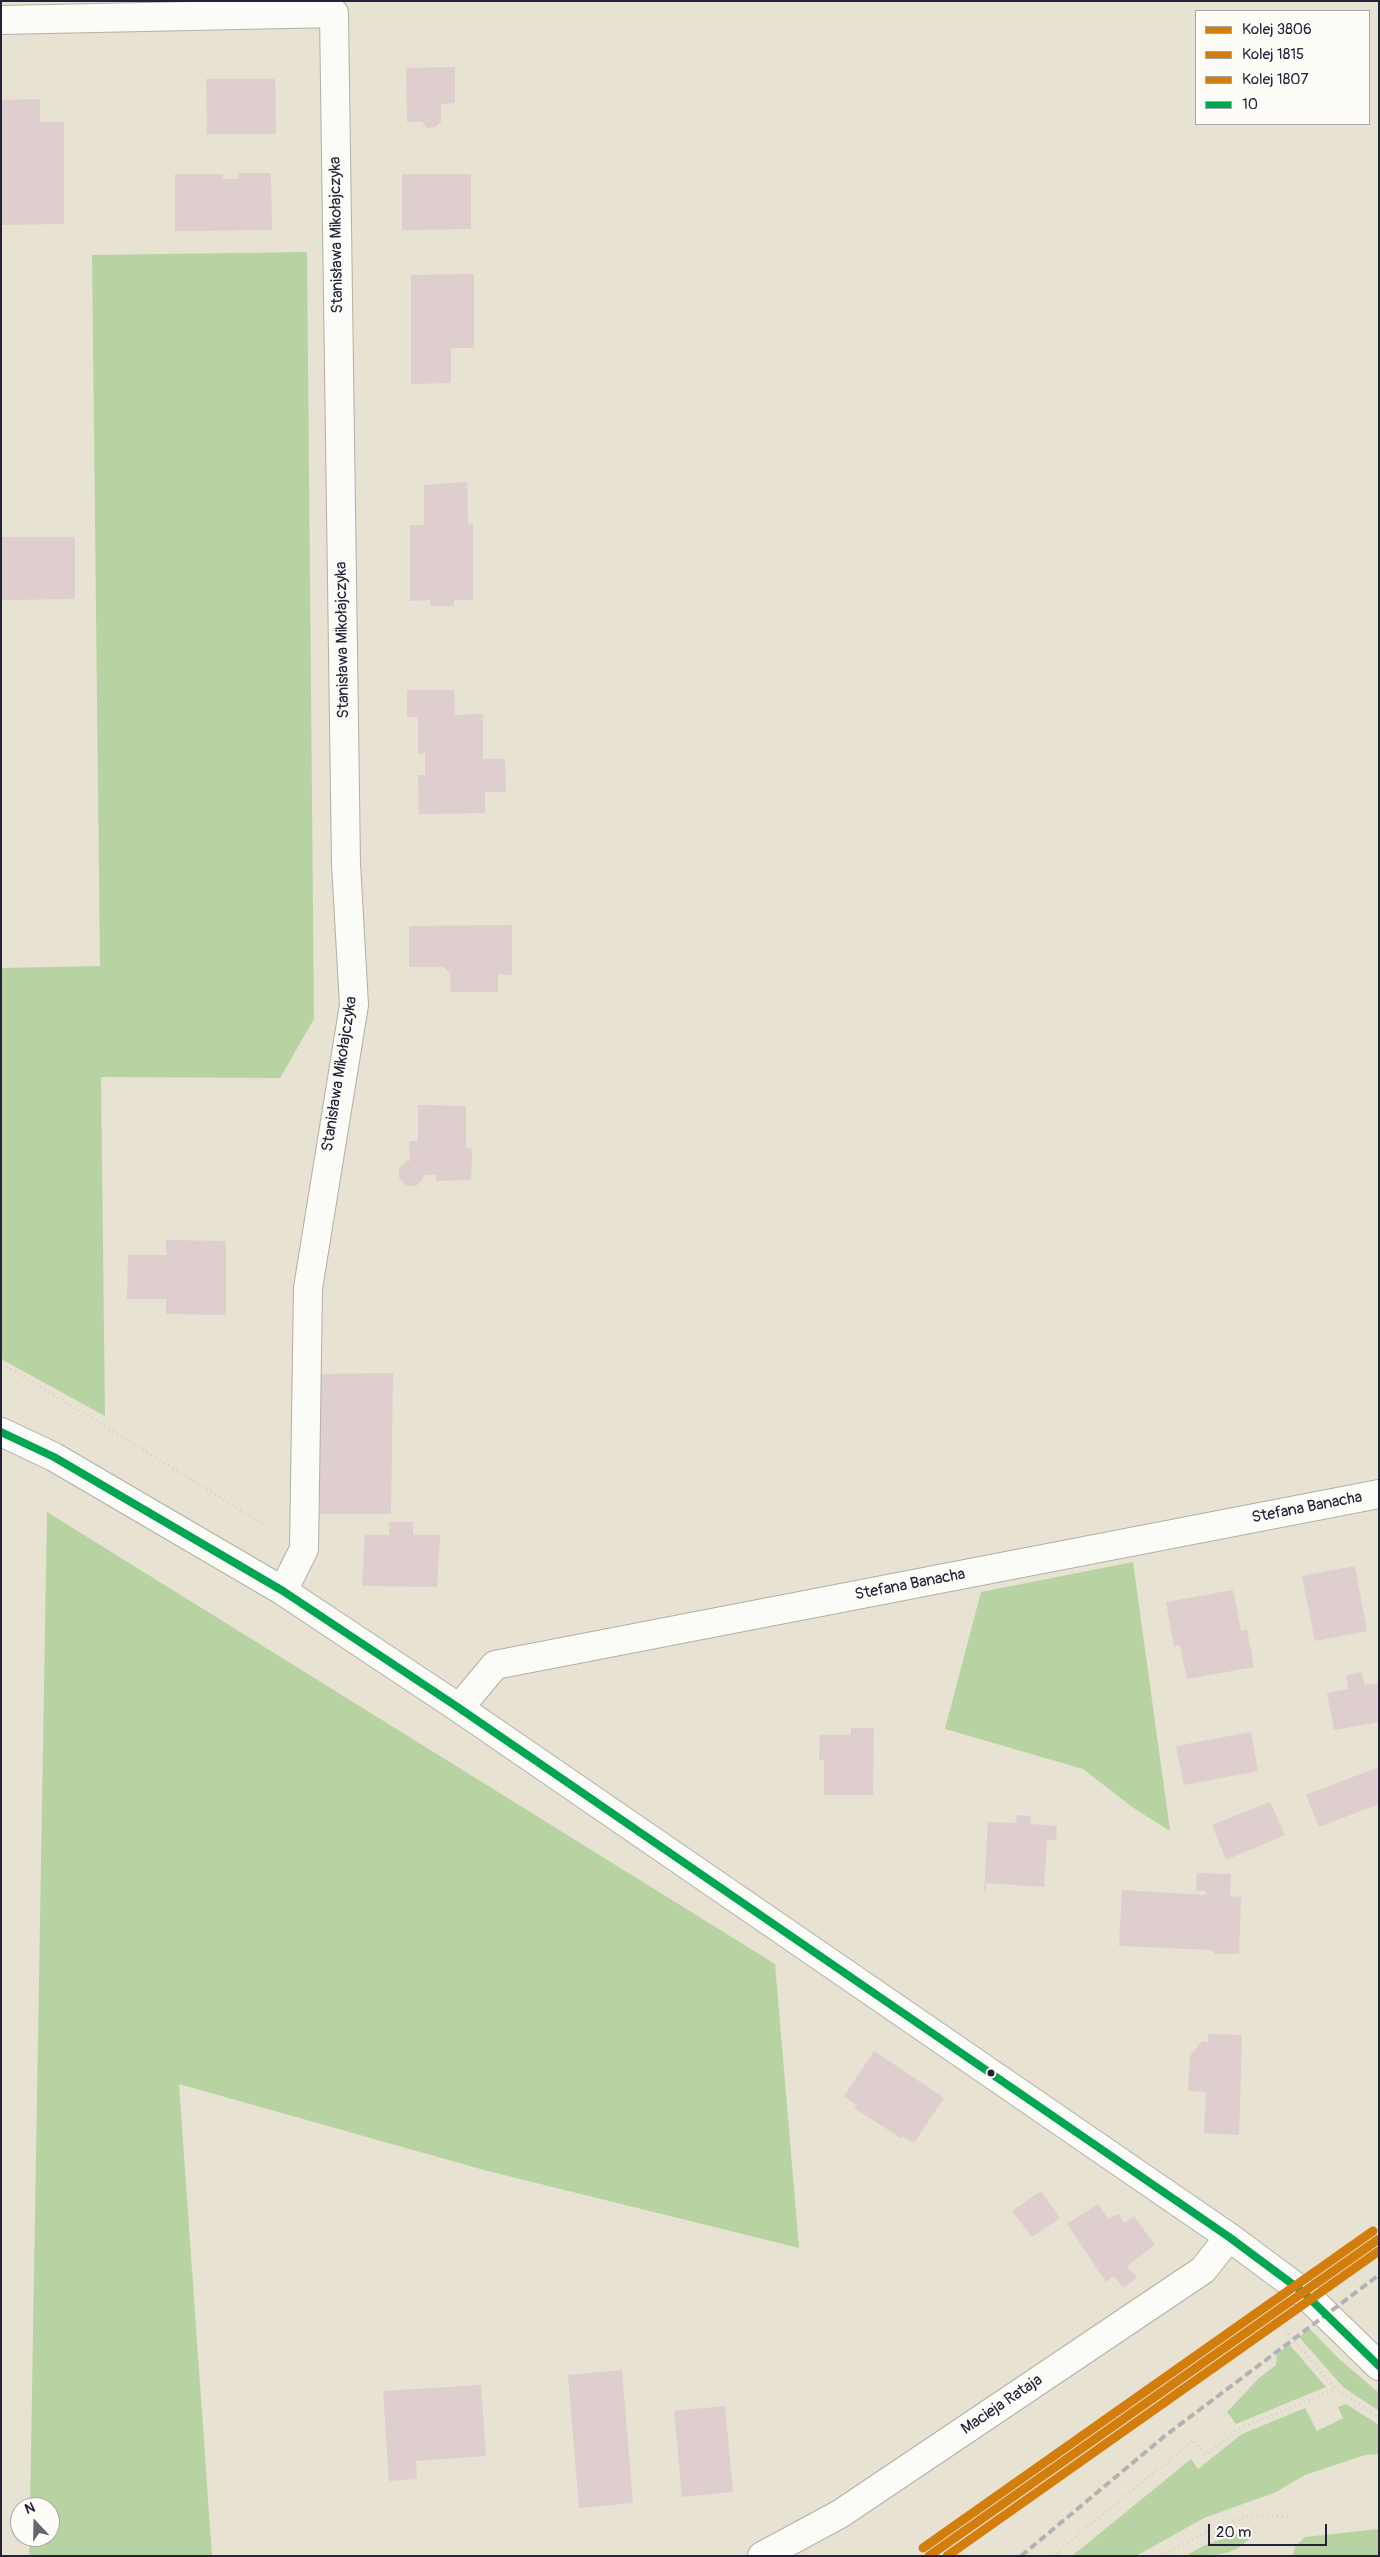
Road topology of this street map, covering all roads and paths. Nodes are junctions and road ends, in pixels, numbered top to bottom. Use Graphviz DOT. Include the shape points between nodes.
graph roads {
  1 [pos="334,7"];
  2 [pos="1,20"];
  3 [pos="1,1432"];
  4 [pos="1379,1494"];
  5 [pos="283,1591"];
  6 [pos="459,1708"];
  7 [pos="1229,2237"];
  8 [pos="1266,2308"];
  9 [pos="1379,2366"];
  10 [pos="1336,2389"];
  11 [pos="1379,2418"];
  12 [pos="1290,2517"];
  13 [pos="762,2556"];
  14 [pos="1052,2556"];
  15 [pos="1161,2556"];
  1 -- 2 [label="street, Stanisława Mikołajczyka"];
  1 -- 5 [label="street, Stanisława Mikołajczyka" via="346,864 354,1005 308,1288 304,1549"];
  3 -- 5 [label="street" via="54,1457"];
  4 -- 6 [label="street, Stefana Banacha" via="495,1666"];
  5 -- 6 [label="street"];
  6 -- 7 [label="street"];
  7 -- 9 [label="street" via="1303,2292"];
  7 -- 13 [label="street, Macieja Rataja" via="1203,2270 840,2514"];
  8 -- 10 [label="path"];
  10 -- 11 [label="path"];
  10 -- 14 [label="path" via="1239,2429 1205,2455 1194,2440"];
  12 -- 15 [label="path" via="1248,2516 1211,2529"];
}
